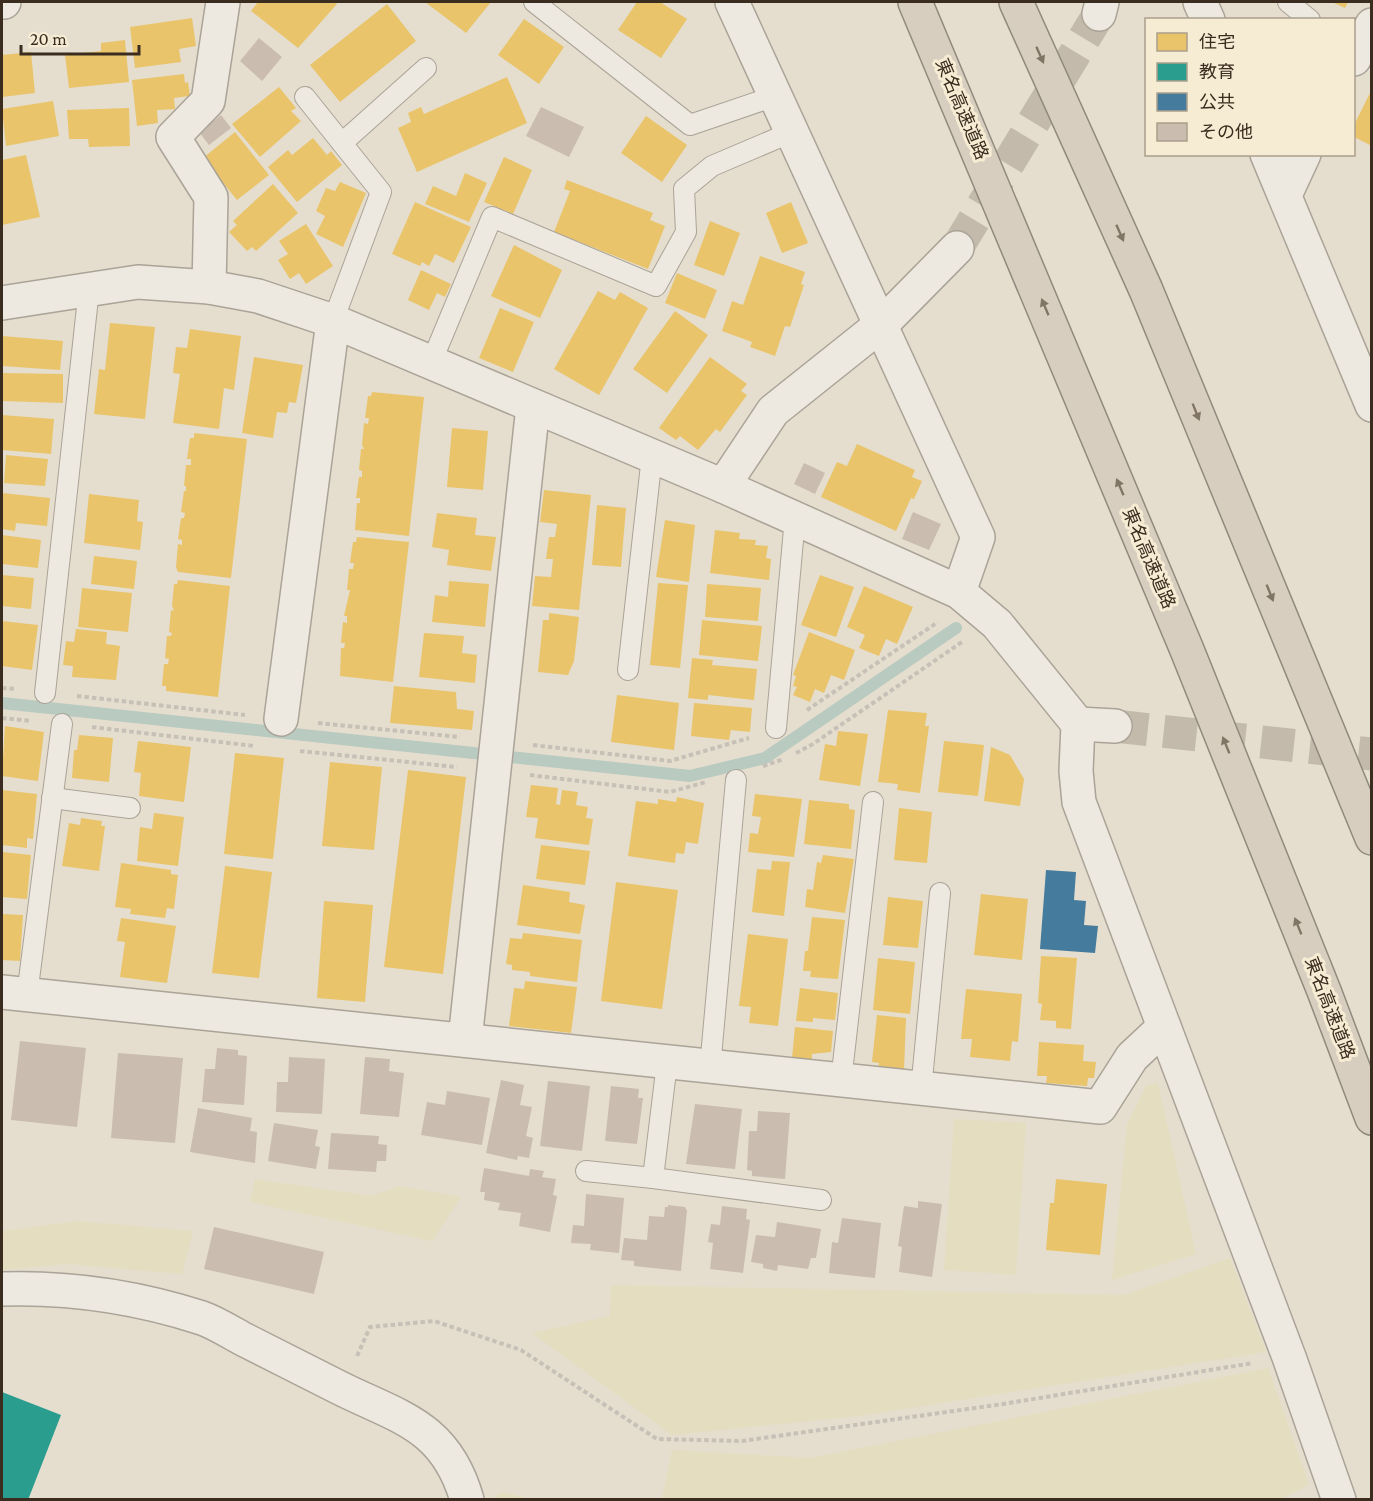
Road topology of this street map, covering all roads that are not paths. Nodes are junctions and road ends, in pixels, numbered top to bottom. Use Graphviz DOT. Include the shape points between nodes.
graph roads {
  1 [pos="224,2"];
  2 [pos="534,2"];
  3 [pos="732,2"];
  4 [pos="915,2"];
  5 [pos="1016,2"];
  6 [pos="1200,2"];
  7 [pos="1288,2"];
  8 [pos="1207,18"];
  9 [pos="1308,18"];
  10 [pos="426,68"];
  11 [pos="775,96"];
  12 [pos="305,97"];
  13 [pos="792,132"];
  14 [pos="342,143"];
  15 [pos="1268,156"];
  16 [pos="1303,156"];
  17 [pos="1285,195"];
  18 [pos="957,248"];
  19 [pos="209,287"];
  20 [pos="89,289"];
  21 [pos="2,303"];
  22 [pos="333,321"];
  23 [pos="882,324"];
  24 [pos="431,363"];
  25 [pos="1364,370"];
  26 [pos="1371,405"];
  27 [pos="533,406"];
  28 [pos="652,456"];
  29 [pos="723,486"];
  30 [pos="795,518"];
  31 [pos="953,604"];
  32 [pos="628,670"];
  33 [pos="45,693"];
  34 [pos="281,719"];
  35 [pos="62,724"];
  36 [pos="1078,724"];
  37 [pos="1115,726"];
  38 [pos="776,728"];
  39 [pos="736,780"];
  40 [pos="52,798"];
  41 [pos="873,802"];
  42 [pos="130,808"];
  43 [pos="1371,838"];
  44 [pos="940,893"];
  45 [pos="14,993"];
  46 [pos="1164,1027"];
  47 [pos="465,1041"];
  48 [pos="667,1063"];
  49 [pos="710,1068"];
  50 [pos="842,1082"];
  51 [pos="921,1090"];
  52 [pos="1371,1118"];
  53 [pos="586,1171"];
  54 [pos="653,1178"];
  55 [pos="821,1200"];
  56 [pos="2,1289"];
  57 [pos="467,1500"];
  58 [pos="1339,1500"];
  1 -- 19 [label="street" via="208,101 173,137 211,197"];
  2 -- 11 [label="lane" via="690,125"];
  3 -- 11 [label="street"];
  52 -- 4 [label="highway, 東名高速道路, one-way" via="1192,661"];
  5 -- 43 [label="highway, one-way" via="1146,290"];
  6 -- 8 [label="street"];
  7 -- 9 [label="lane"];
  10 -- 14 [label="lane"];
  11 -- 13 [label="street"];
  12 -- 14 [label="lane"];
  13 -- 23 [label="street"];
  13 -- 24 [label="lane" via="712,166 684,189 686,232 656,286 492,218"];
  14 -- 22 [label="lane" via="381,192"];
  15 -- 17 [label="street"];
  16 -- 17 [label="street"];
  17 -- 25 [label="street"];
  18 -- 23 [label="street"];
  19 -- 20 [label="street" via="138,282"];
  19 -- 22 [label="street" via="258,296"];
  20 -- 21 [label="street"];
  20 -- 33 [label="lane"];
  22 -- 24 [label="street"];
  22 -- 34 [label="street"];
  23 -- 29 [label="street" via="773,411"];
  23 -- 31 [label="street" via="978,537"];
  24 -- 27 [label="street"];
  25 -- 26 [label="street"];
  27 -- 28 [label="street"];
  27 -- 47 [label="street"];
  28 -- 29 [label="street"];
  28 -- 32 [label="lane"];
  29 -- 30 [label="street"];
  30 -- 31 [label="street"];
  30 -- 38 [label="lane"];
  31 -- 36 [label="street" via="997,624"];
  35 -- 40 [label="lane"];
  36 -- 37 [label="street"];
  36 -- 46 [label="street" via="1079,802"];
  39 -- 49 [label="lane"];
  40 -- 42 [label="lane"];
  40 -- 45 [label="lane"];
  41 -- 50 [label="lane"];
  44 -- 51 [label="lane"];
  45 -- 47 [label="street"];
  46 -- 51 [label="street" via="1132,1057 1100,1107"];
  46 -- 58 [label="street"];
  47 -- 48 [label="street"];
  48 -- 49 [label="street"];
  48 -- 54 [label="lane"];
  49 -- 50 [label="street"];
  50 -- 51 [label="street"];
  53 -- 54 [label="lane"];
  54 -- 55 [label="lane"];
  56 -- 57 [label="street" via="50,1288 111,1295 204,1319 412,1421 445,1449"];
}
